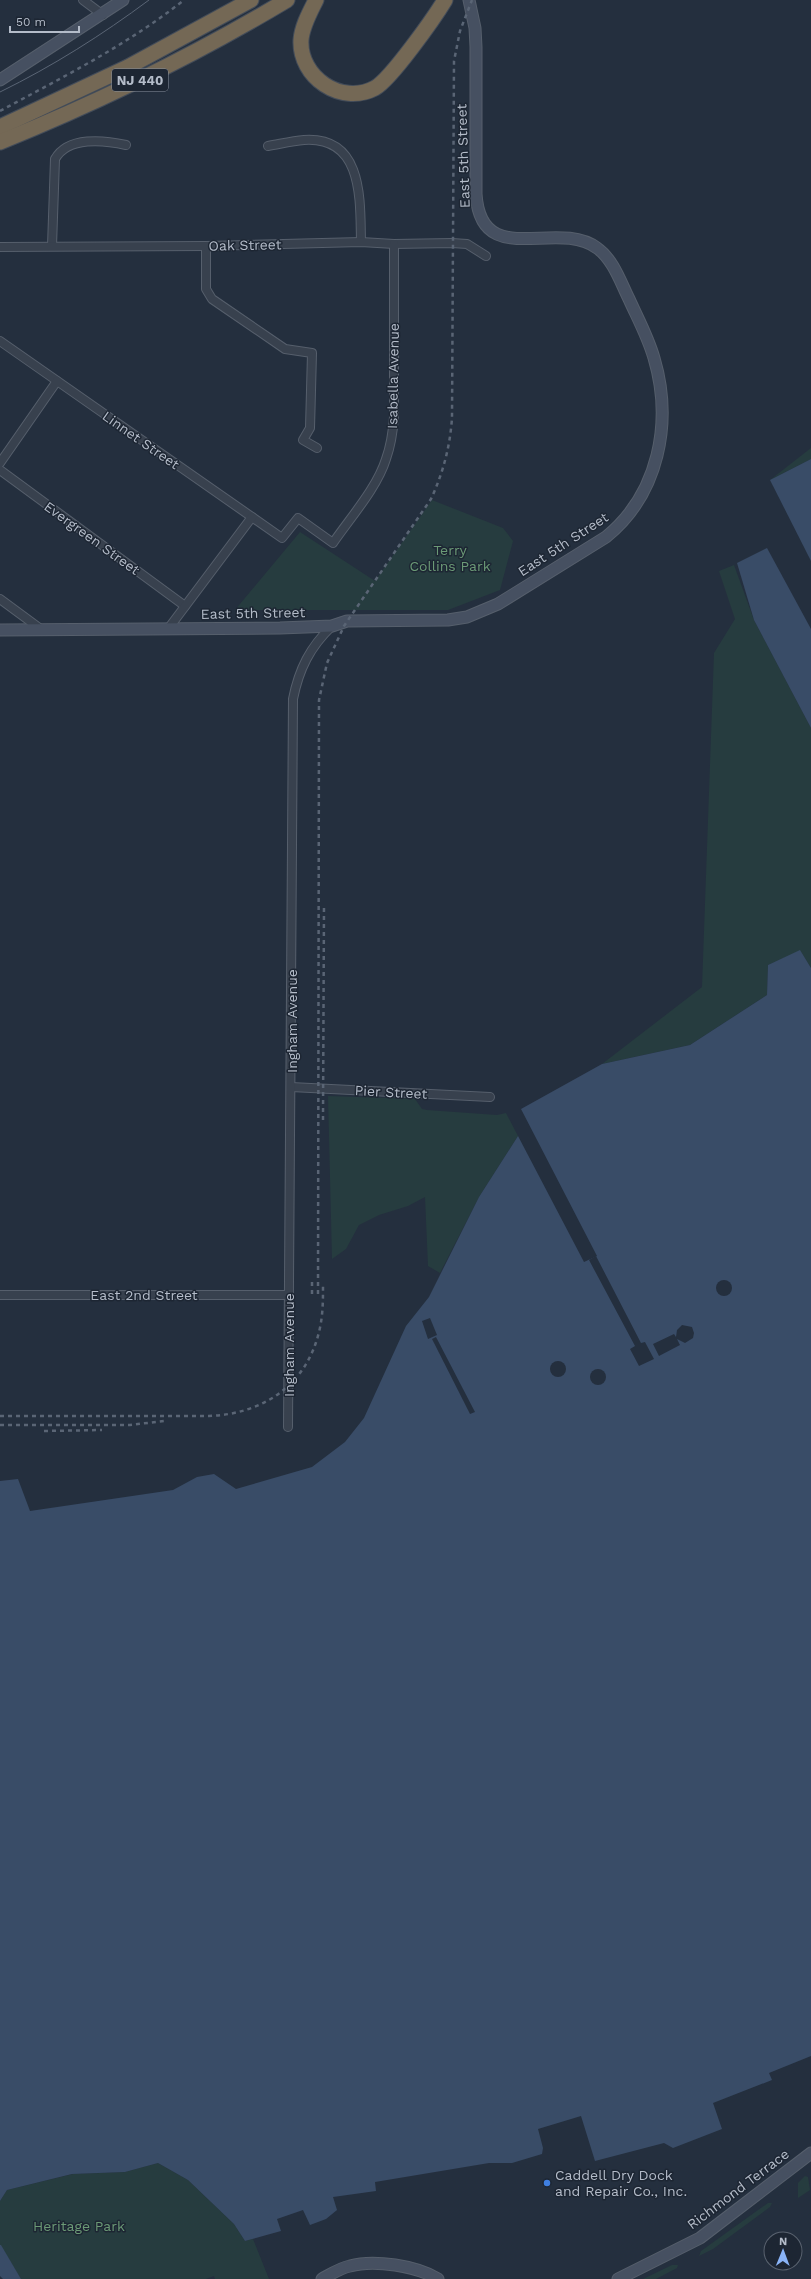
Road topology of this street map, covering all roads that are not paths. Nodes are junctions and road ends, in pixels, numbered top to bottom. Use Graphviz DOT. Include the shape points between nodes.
graph roads {
  1 [pos="83,0"];
  2 [pos="123,0"];
  3 [pos="251,0"];
  4 [pos="287,0"];
  5 [pos="316,0"];
  6 [pos="445,0"];
  7 [pos="469,0"];
  8 [pos="103,15"];
  9 [pos="0,79"];
  10 [pos="0,127"];
  11 [pos="0,142"];
  12 [pos="126,145"];
  13 [pos="268,146"];
  14 [pos="361,242"];
  15 [pos="394,244"];
  16 [pos="52,246"];
  17 [pos="206,246"];
  18 [pos="0,247"];
  19 [pos="486,256"];
  20 [pos="0,341"];
  21 [pos="57,381"];
  22 [pos="317,448"];
  23 [pos="0,463"];
  24 [pos="0,470"];
  25 [pos="252,517"];
  26 [pos="282,538"];
  27 [pos="0,599"];
  28 [pos="185,606"];
  29 [pos="332,626"];
  30 [pos="168,629"];
  31 [pos="0,630"];
  32 [pos="42,630"];
  33 [pos="291,1088"];
  34 [pos="490,1097"];
  35 [pos="0,1295"];
  36 [pos="289,1296"];
  37 [pos="288,1427"];
  38 [pos="811,2153"];
  39 [pos="323,2279"];
  40 [pos="438,2279"];
  41 [pos="618,2279"];
  1 -- 8 [label="street"];
  2 -- 8 [label="street"];
  3 -- 10 [label="highway, NJ 440" via="128,67"];
  4 -- 11 [label="highway, NJ 440" via="157,71 79,109"];
  5 -- 6 [label="highway" via="301,39 303,56 308,68 319,81 331,89 346,94 376,88 436,15"];
  7 -- 29 [label="street, East 5th Street" via="476,47 477,209 490,231 499,236 513,239 582,239 599,249 611,265 645,331 660,382 661,438 656,464 635,507 622,524 606,537 498,604 467,617 448,620 355,621"];
  8 -- 9 [label="street"];
  12 -- 16 [label="street" via="95,141 71,144 59,152 55,159"];
  13 -- 14 [label="street" via="305,140 326,143 339,149 352,164 357,176"];
  14 -- 15 [label="street, Oak Street"];
  14 -- 17 [label="street, Oak Street"];
  15 -- 19 [label="street, Oak Street" via="467,244"];
  15 -- 26 [label="street, Isabella Avenue" via="394,417 392,440 386,461 333,543 298,518"];
  16 -- 17 [label="street, Oak Street"];
  16 -- 18 [label="street, Oak Street"];
  17 -- 22 [label="street" via="206,288 212,298 274,342 295,352 312,353 310,428 303,440"];
  20 -- 21 [label="street, Linnet Street"];
  21 -- 23 [label="street"];
  21 -- 25 [label="street, Linnet Street"];
  24 -- 28 [label="street, Evergreen Street"];
  25 -- 26 [label="street, Linnet Street"];
  25 -- 28 [label="street"];
  27 -- 32 [label="street"];
  28 -- 30 [label="street"];
  29 -- 30 [label="street, East 5th Street"];
  29 -- 33 [label="street, Ingham Avenue" via="309,652 297,679 293,699"];
  30 -- 32 [label="street, East 5th Street"];
  31 -- 32 [label="street, East 5th Street"];
  33 -- 34 [label="street, Pier Street"];
  33 -- 36 [label="street, Ingham Avenue"];
  35 -- 36 [label="street, East 2nd Street"];
  36 -- 37 [label="street, Ingham Avenue"];
  38 -- 41 [label="street, Richmond Terrace" via="705,2235"];
  39 -- 40 [label="street" via="350,2266 365,2264 413,2267"];
}
